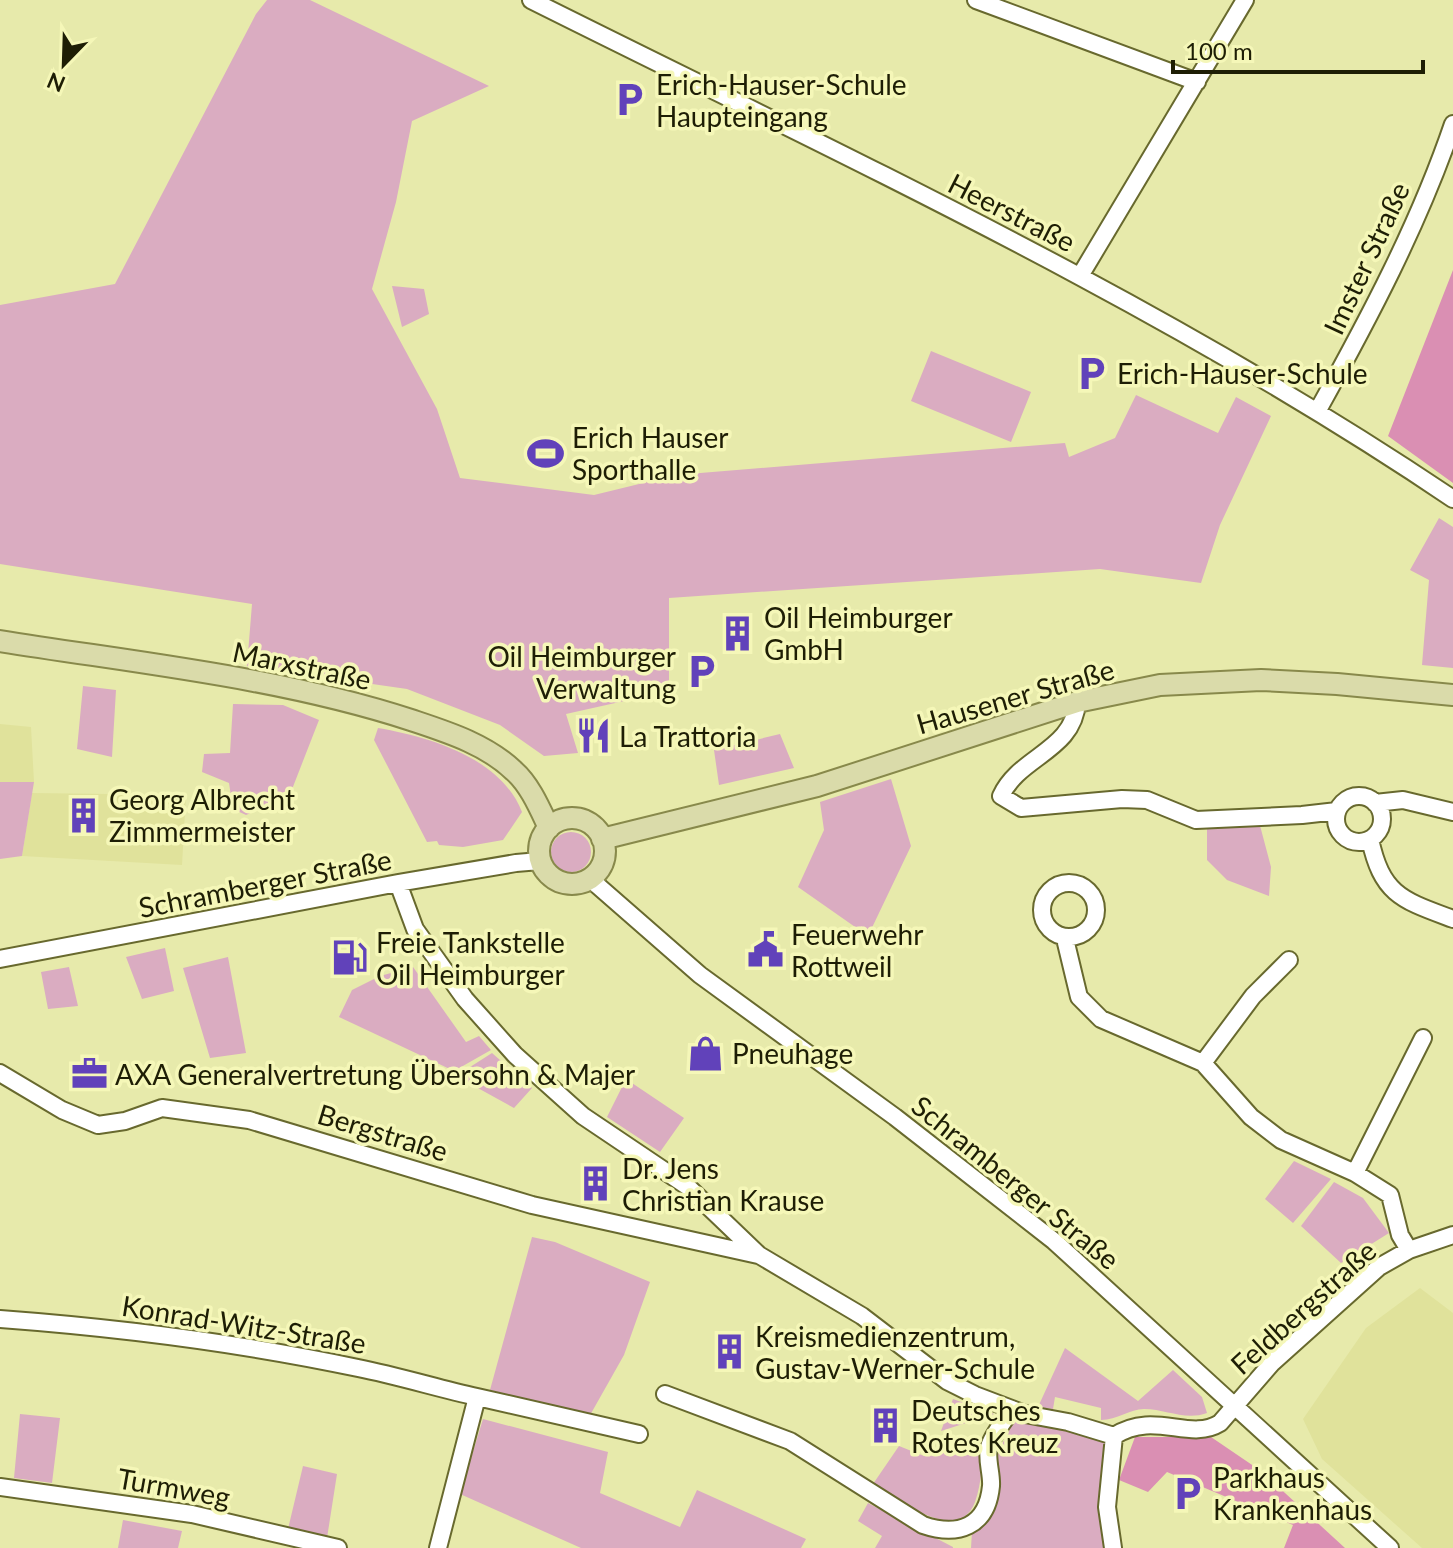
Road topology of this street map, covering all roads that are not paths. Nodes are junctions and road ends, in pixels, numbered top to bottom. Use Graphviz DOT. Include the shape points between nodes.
graph roads {
  1 [pos="531,0"];
  2 [pos="976,0"];
  3 [pos="1245,0"];
  4 [pos="1197,82"];
  5 [pos="1453,124"];
  6 [pos="1080,276"];
  7 [pos="1318,410"];
  8 [pos="1453,499"];
  9 [pos="0,641"];
  10 [pos="1453,695"];
  11 [pos="1077,702"];
  12 [pos="1375,803"];
  13 [pos="1337,811"];
  14 [pos="1453,812"];
  15 [pos="549,828"];
  16 [pos="602,839"];
  17 [pos="1370,839"];
  18 [pos="540,861"];
  19 [pos="589,878"];
  20 [pos="398,883"];
  21 [pos="1453,919"];
  22 [pos="1068,938"];
  23 [pos="0,959"];
  24 [pos="1289,960"];
  25 [pos="1423,1038"];
  26 [pos="1203,1063"];
  27 [pos="0,1073"];
  28 [pos="1355,1173"];
  29 [pos="1453,1235"];
  30 [pos="1409,1250"];
  31 [pos="759,1255"];
  32 [pos="0,1319"];
  33 [pos="665,1394"];
  34 [pos="477,1397"];
  35 [pos="1235,1405"];
  36 [pos="1012,1409"];
  37 [pos="639,1434"];
  38 [pos="1114,1436"];
  39 [pos="0,1487"];
  40 [pos="338,1548"];
  41 [pos="438,1548"];
  42 [pos="1113,1548"];
  43 [pos="1390,1548"];
  1 -- 6 [label="street, Heerstraße"];
  2 -- 4 [label="street"];
  3 -- 4 [label="street"];
  4 -- 6 [label="street"];
  5 -- 7 [label="street, Imster Straße" via="1380,299"];
  6 -- 7 [label="street, Heerstraße"];
  7 -- 8 [label="street, Heerstraße"];
  9 -- 15 [label="main road, Marxstraße" via="297,689 459,736 515,771"];
  10 -- 11 [label="main road, Hausener Straße" via="1261,680 1160,685"];
  11 -- 13 [label="street" via="1076,716 1057,745 1017,772 1001,796 1021,808 1147,800 1196,820"];
  11 -- 16 [label="main road, Hausener Straße" via="817,786"];
  12 -- 13 [label="street" via="1357,796"];
  12 -- 14 [label="street" via="1403,800"];
  12 -- 17 [label="street" via="1381,822"];
  13 -- 17 [label="street" via="1337,827 1347,839"];
  15 -- 16 [label="main road" via="574,818 591,824"];
  15 -- 18 [label="main road" via="540,843"];
  16 -- 19 [label="main road" via="603,861"];
  17 -- 21 [label="street" via="1376,865 1393,891"];
  18 -- 19 [label="main road" via="561,882"];
  18 -- 20 [label="street, Schramberger Straße"];
  19 -- 35 [label="street, Schramberger Straße" via="700,975 1054,1241"];
  20 -- 23 [label="street, Schramberger Straße"];
  20 -- 31 [label="street" via="415,929 465,999 515,1055 583,1116 687,1186"];
  22 -- 26 [label="street" via="1079,997 1101,1019"];
  24 -- 26 [label="street" via="1253,996"];
  25 -- 28 [label="street"];
  26 -- 28 [label="street" via="1251,1117 1281,1140"];
  27 -- 31 [label="street, Bergstraße" via="98,1125 162,1108 249,1120 532,1205"];
  28 -- 30 [label="street" via="1390,1195"];
  29 -- 30 [label="street, Feldbergstraße"];
  30 -- 35 [label="street, Feldbergstraße" via="1379,1267 1272,1363"];
  31 -- 36 [label="street" via="862,1316 947,1381"];
  32 -- 34 [label="street, Konrad-Witz-Straße" via="221,1345 358,1368"];
  33 -- 36 [label="street" via="790,1441 923,1525 957,1532 976,1521 986,1505 991,1487 989,1447"];
  34 -- 37 [label="street, Konrad-Witz-Straße"];
  34 -- 41 [label="street"];
  35 -- 38 [label="street, Feldbergstraße" via="1211,1429 1147,1423"];
  35 -- 43 [label="street, Schramberger Straße"];
  36 -- 38 [label="street"];
  38 -- 42 [label="street" via="1107,1507"];
  39 -- 40 [label="street, Turmweg" via="192,1514"];
}
